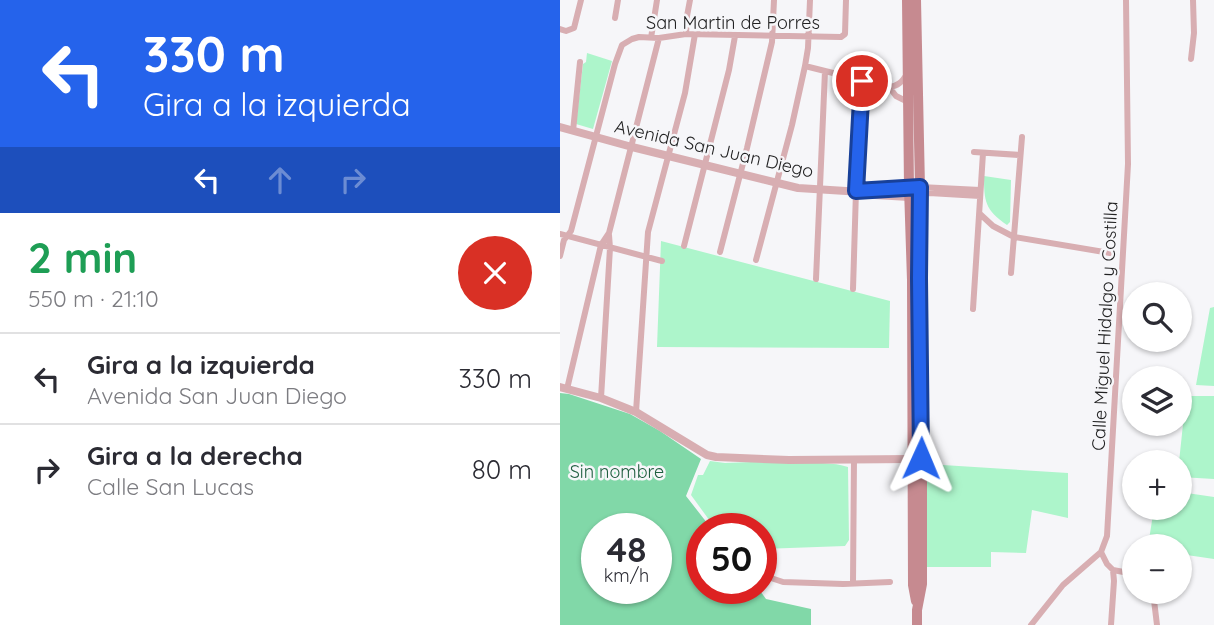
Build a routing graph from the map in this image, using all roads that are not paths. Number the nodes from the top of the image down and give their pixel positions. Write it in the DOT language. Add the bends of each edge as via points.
graph roads {
  1 [pos="581,0"];
  2 [pos="618,0"];
  3 [pos="657,0"];
  4 [pos="690,0"];
  5 [pos="774,0"];
  6 [pos="810,0"];
  7 [pos="846,0"];
  8 [pos="907,0"];
  9 [pos="916,0"];
  10 [pos="1125,0"];
  11 [pos="1194,0"];
  12 [pos="614,18"];
  13 [pos="560,29"];
  14 [pos="686,34"];
  15 [pos="695,34"];
  16 [pos="735,36"];
  17 [pos="773,36"];
  18 [pos="809,37"];
  19 [pos="651,38"];
  20 [pos="659,38"];
  21 [pos="1191,59"];
  22 [pos="580,62"];
  23 [pos="806,65"];
  24 [pos="825,71"];
  25 [pos="907,74"];
  26 [pos="862,81"];
  27 [pos="889,88"];
  28 [pos="908,103"];
  29 [pos="560,128"];
  30 [pos="573,131"];
  31 [pos="596,137"];
  32 [pos="1022,137"];
  33 [pos="632,148"];
  34 [pos="974,152"];
  35 [pos="983,153"];
  36 [pos="1020,155"];
  37 [pos="668,157"];
  38 [pos="704,165"];
  39 [pos="741,174"];
  40 [pos="776,183"];
  41 [pos="819,190"];
  42 [pos="859,192"];
  43 [pos="914,192"];
  44 [pos="980,193"];
  45 [pos="980,214"];
  46 [pos="609,233"];
  47 [pos="564,235"];
  48 [pos="1014,236"];
  49 [pos="601,245"];
  50 [pos="684,246"];
  51 [pos="610,248"];
  52 [pos="720,252"];
  53 [pos="1110,253"];
  54 [pos="560,256"];
  55 [pos="646,258"];
  56 [pos="756,260"];
  57 [pos="662,261"];
  58 [pos="1010,273"];
  59 [pos="816,279"];
  60 [pos="853,289"];
  61 [pos="973,309"];
  62 [pos="563,388"];
  63 [pos="601,398"];
  64 [pos="636,412"];
  65 [pos="912,458"];
  66 [pos="854,459"];
  67 [pos="917,531"];
  68 [pos="1101,552"];
  69 [pos="1092,561"];
  70 [pos="1107,564"];
  71 [pos="1113,570"];
  72 [pos="1122,572"];
  73 [pos="777,580"];
  74 [pos="890,582"];
  75 [pos="853,583"];
  76 [pos="1154,604"];
  77 [pos="917,625"];
  78 [pos="1031,625"];
  79 [pos="1111,625"];
  80 [pos="1157,625"];
  1 -- 13 [label="street" via="574,28"];
  2 -- 12 [label="street"];
  3 -- 19 [label="street"];
  4 -- 14 [label="street"];
  5 -- 17 [label="street"];
  6 -- 18 [label="street"];
  7 -- 18 [label="street, San Martin de Porres" via="844,36"];
  8 -- 25 [label="main road"];
  9 -- 43 [label="main road"];
  10 -- 68 [label="street, Calle Miguel Hidalgo y Costilla" via="1128,164 1107,536"];
  11 -- 21 [label="street"];
  14 -- 15 [label="street, San Martin de Porres"];
  14 -- 20 [label="street, San Martin de Porres"];
  15 -- 16 [label="street, San Martin de Porres"];
  15 -- 37 [label="street"];
  16 -- 17 [label="street, San Martin de Porres"];
  16 -- 38 [label="street"];
  17 -- 18 [label="street, San Martin de Porres"];
  17 -- 39 [label="street"];
  18 -- 23 [label="street"];
  19 -- 20 [label="street, San Martin de Porres"];
  19 -- 31 [label="street, San Martin de Porres" via="639,37 622,45"];
  20 -- 33 [label="street"];
  22 -- 30 [label="street"];
  23 -- 24 [label="street"];
  23 -- 40 [label="street"];
  24 -- 26 [label="street"];
  24 -- 41 [label="street"];
  25 -- 27 [label="street"];
  25 -- 28 [label="main road"];
  26 -- 27 [label="street"];
  26 -- 42 [label="street"];
  27 -- 28 [label="street"];
  28 -- 43 [label="main road"];
  29 -- 30 [label="street, Avenida San Juan Diego"];
  30 -- 31 [label="street, Avenida San Juan Diego"];
  31 -- 33 [label="street, Avenida San Juan Diego"];
  31 -- 47 [label="street" via="571,231"];
  32 -- 36 [label="street"];
  33 -- 37 [label="street, Avenida San Juan Diego"];
  33 -- 46 [label="street"];
  34 -- 35 [label="street"];
  35 -- 36 [label="street"];
  35 -- 44 [label="street"];
  36 -- 48 [label="street"];
  37 -- 38 [label="street, Avenida San Juan Diego"];
  37 -- 55 [label="street" via="648,232"];
  38 -- 39 [label="street, Avenida San Juan Diego"];
  38 -- 50 [label="street"];
  39 -- 40 [label="street, Avenida San Juan Diego"];
  39 -- 52 [label="street"];
  40 -- 41 [label="street, Avenida San Juan Diego"];
  40 -- 56 [label="street"];
  41 -- 42 [label="street, Avenida San Juan Diego"];
  41 -- 59 [label="street"];
  42 -- 43 [label="street, Avenida San Juan Diego"];
  42 -- 60 [label="street"];
  43 -- 44 [label="street"];
  43 -- 65 [label="main road"];
  43 -- 67 [label="main road"];
  44 -- 45 [label="street"];
  45 -- 48 [label="street"];
  45 -- 61 [label="street"];
  46 -- 49 [label="street"];
  46 -- 51 [label="street"];
  47 -- 49 [label="street"];
  47 -- 54 [label="street"];
  48 -- 53 [label="street"];
  48 -- 58 [label="street"];
  49 -- 51 [label="street"];
  49 -- 62 [label="street"];
  51 -- 55 [label="street"];
  51 -- 63 [label="street"];
  55 -- 57 [label="street"];
  55 -- 64 [label="street"];
  62 -- 63 [label="street"];
  63 -- 64 [label="street"];
  64 -- 66 [label="street" via="716,457"];
  65 -- 66 [label="street"];
  65 -- 67 [label="main road"];
  66 -- 75 [label="street"];
  67 -- 77 [label="main road" via="922,584"];
  68 -- 69 [label="street"];
  68 -- 70 [label="street"];
  69 -- 70 [label="street"];
  69 -- 78 [label="street" via="1063,585"];
  70 -- 71 [label="street"];
  71 -- 72 [label="street"];
  71 -- 79 [label="street"];
  73 -- 75 [label="street"];
  74 -- 75 [label="street"];
  76 -- 80 [label="street"];
}
